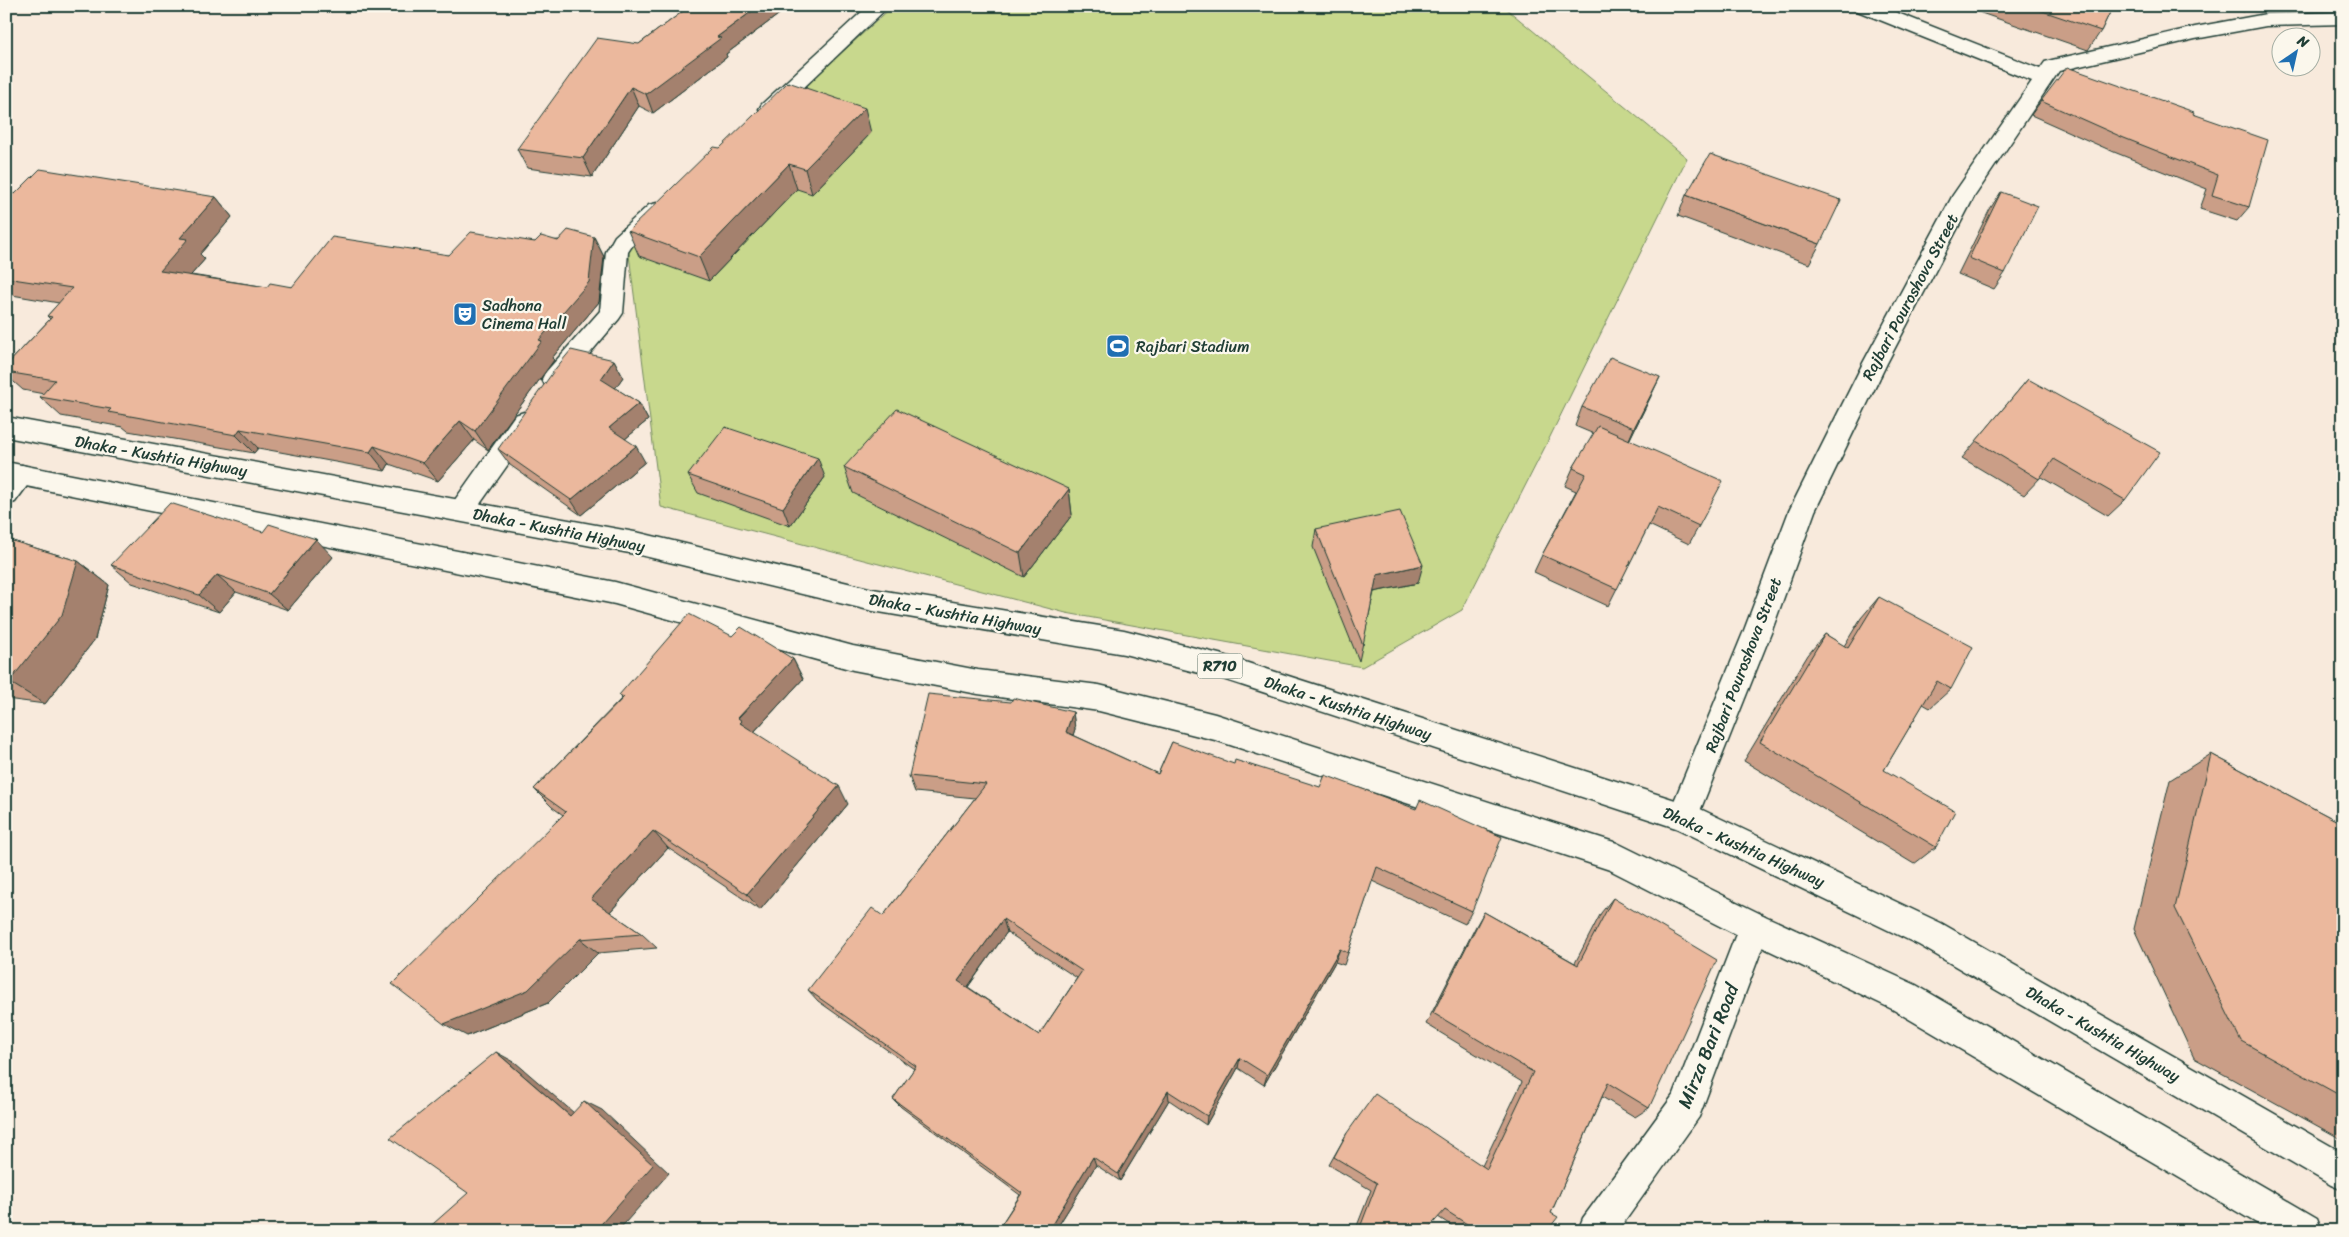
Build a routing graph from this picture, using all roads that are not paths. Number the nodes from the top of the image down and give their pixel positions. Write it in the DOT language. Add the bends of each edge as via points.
graph roads {
  1 [pos="880,6"];
  2 [pos="1862,6"];
  3 [pos="2343,18"];
  4 [pos="2043,78"];
  5 [pos="754,122"];
  6 [pos="674,195"];
  7 [pos="6,427"];
  8 [pos="12,481"];
  9 [pos="462,511"];
  10 [pos="1683,816"];
  11 [pos="1754,927"];
  12 [pos="2343,1173"];
  13 [pos="1596,1231"];
  14 [pos="2304,1231"];
  1 -- 5 [label="main road"];
  2 -- 4 [label="main road"];
  3 -- 4 [label="main road, Rajbari Pouroshova Street" via="2266,20 2194,33 2052,66"];
  4 -- 10 [label="main road, Rajbari Pouroshova Street" via="1964,195 1806,502 1758,633"];
  6 -- 9 [label="main road" via="623,241 617,252 611,313 541,398"];
  7 -- 9 [label="main road, Dhaka - Kushtia Highway / R710"];
  8 -- 11 [label="main road" via="615,593 854,658 978,682 1098,698 1215,727 1617,858"];
  9 -- 10 [label="main road, Dhaka - Kushtia Highway / R710" via="640,544 873,600 1124,642 1223,667"];
  10 -- 12 [label="main road, Dhaka - Kushtia Highway / R710" via="1930,934"];
  11 -- 13 [label="main road, Mirza Bari Road" via="1687,1105"];
  11 -- 14 [label="main road" via="1904,996"];
}
